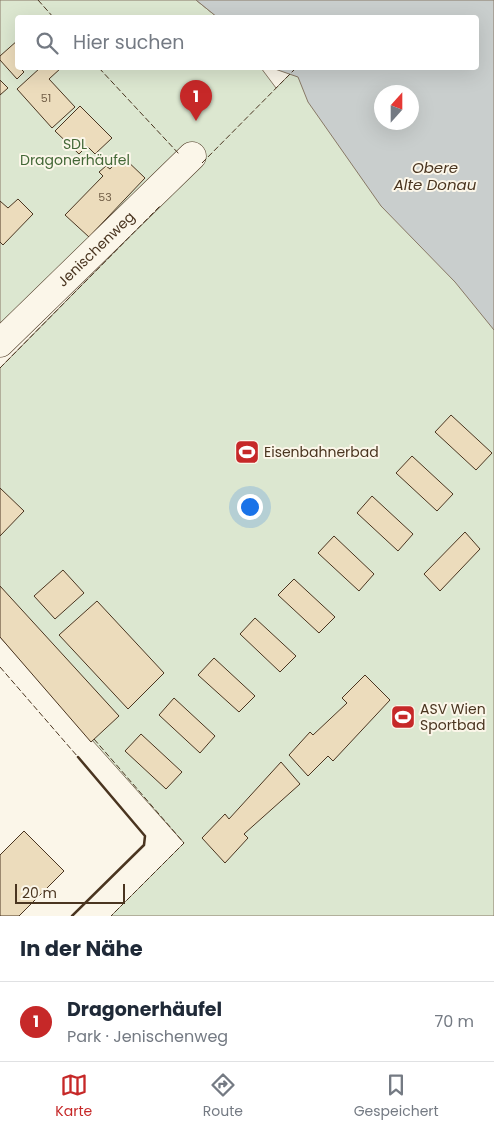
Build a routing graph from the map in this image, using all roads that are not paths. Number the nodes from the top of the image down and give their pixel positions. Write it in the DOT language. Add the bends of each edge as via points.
graph roads {
  1 [pos="192,156"];
  2 [pos="0,342"];
  1 -- 2 [label="street, Jenischenweg"];
}
